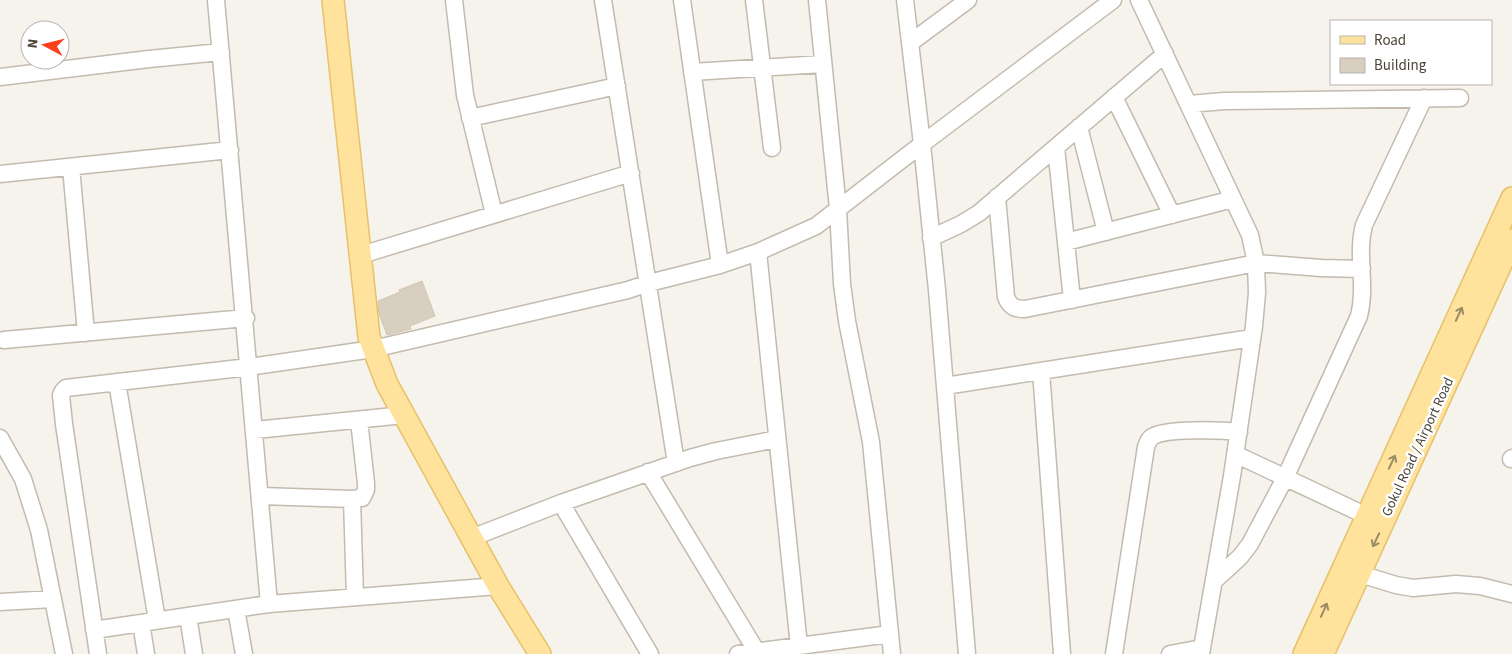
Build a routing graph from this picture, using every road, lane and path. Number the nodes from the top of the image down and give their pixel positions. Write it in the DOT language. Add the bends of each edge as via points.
graph roads {
  1 [pos="216,0"];
  2 [pos="332,0"];
  3 [pos="454,0"];
  4 [pos="603,0"];
  5 [pos="682,0"];
  6 [pos="754,0"];
  7 [pos="817,0"];
  8 [pos="904,0"];
  9 [pos="968,0"];
  10 [pos="1113,0"];
  11 [pos="1139,0"];
  12 [pos="910,43"];
  13 [pos="221,52"];
  14 [pos="1165,54"];
  15 [pos="823,64"];
  16 [pos="762,68"];
  17 [pos="692,72"];
  18 [pos="0,76"];
  19 [pos="617,86"];
  20 [pos="1114,97"];
  21 [pos="1424,98"];
  22 [pos="1460,98"];
  23 [pos="1188,104"];
  24 [pos="470,118"];
  25 [pos="1079,127"];
  26 [pos="922,144"];
  27 [pos="1056,147"];
  28 [pos="772,148"];
  29 [pos="230,150"];
  30 [pos="71,166"];
  31 [pos="631,173"];
  32 [pos="0,174"];
  33 [pos="997,197"];
  34 [pos="1512,198"];
  35 [pos="1233,199"];
  36 [pos="838,209"];
  37 [pos="494,214"];
  38 [pos="1172,215"];
  39 [pos="1106,232"];
  40 [pos="932,238"];
  41 [pos="1512,240"];
  42 [pos="1066,242"];
  43 [pos="758,252"];
  44 [pos="360,255"];
  45 [pos="1256,263"];
  46 [pos="720,265"];
  47 [pos="1362,269"];
  48 [pos="649,283"];
  49 [pos="1072,300"];
  50 [pos="246,318"];
  51 [pos="86,333"];
  52 [pos="1252,338"];
  53 [pos="4,340"];
  54 [pos="373,349"];
  55 [pos="249,367"];
  56 [pos="1040,371"];
  57 [pos="117,382"];
  58 [pos="945,386"];
  59 [pos="404,415"];
  60 [pos="359,420"];
  61 [pos="255,430"];
  62 [pos="1239,432"];
  63 [pos="0,438"];
  64 [pos="777,439"];
  65 [pos="1235,454"];
  66 [pos="676,463"];
  67 [pos="648,472"];
  68 [pos="1285,478"];
  69 [pos="260,496"];
  70 [pos="352,499"];
  71 [pos="562,503"];
  72 [pos="1367,516"];
  73 [pos="471,538"];
  74 [pos="1360,574"];
  75 [pos="1214,581"];
  76 [pos="498,586"];
  77 [pos="1512,594"];
  78 [pos="355,597"];
  79 [pos="53,599"];
  80 [pos="0,602"];
  81 [pos="270,604"];
  82 [pos="236,609"];
  83 [pos="188,616"];
  84 [pos="157,620"];
  85 [pos="141,623"];
  86 [pos="94,630"];
  87 [pos="890,634"];
  88 [pos="799,646"];
  89 [pos="1202,651"];
  90 [pos="757,652"];
  91 [pos="64,654"];
  92 [pos="98,654"];
  93 [pos="146,654"];
  94 [pos="194,654"];
  95 [pos="244,654"];
  96 [pos="540,654"];
  97 [pos="650,654"];
  98 [pos="738,654"];
  99 [pos="892,654"];
  100 [pos="967,654"];
  101 [pos="1062,654"];
  102 [pos="1114,654"];
  103 [pos="1170,654"];
  104 [pos="1304,654"];
  105 [pos="1323,654"];
  1 -- 13 [label="street"];
  2 -- 44 [label="main road"];
  3 -- 24 [label="street"];
  4 -- 19 [label="street"];
  5 -- 17 [label="street"];
  6 -- 16 [label="street"];
  7 -- 15 [label="street"];
  8 -- 12 [label="street"];
  9 -- 12 [label="street"];
  10 -- 26 [label="street"];
  11 -- 14 [label="street"];
  12 -- 26 [label="street"];
  13 -- 18 [label="street"];
  13 -- 29 [label="street"];
  14 -- 20 [label="street"];
  14 -- 23 [label="street"];
  15 -- 16 [label="street"];
  15 -- 36 [label="street"];
  16 -- 17 [label="street"];
  16 -- 28 [label="street"];
  17 -- 46 [label="street"];
  19 -- 24 [label="street"];
  19 -- 31 [label="street"];
  20 -- 25 [label="street"];
  20 -- 38 [label="street"];
  21 -- 22 [label="street"];
  21 -- 23 [label="street"];
  21 -- 47 [label="street" via="1364,224"];
  23 -- 35 [label="street"];
  24 -- 37 [label="street"];
  25 -- 27 [label="street"];
  25 -- 39 [label="street"];
  26 -- 36 [label="street"];
  26 -- 40 [label="street"];
  27 -- 33 [label="street"];
  27 -- 42 [label="street"];
  29 -- 30 [label="street"];
  29 -- 50 [label="street"];
  30 -- 32 [label="street"];
  30 -- 51 [label="street"];
  31 -- 37 [label="street"];
  31 -- 48 [label="street"];
  33 -- 40 [label="street" via="979,213"];
  33 -- 49 [label="street" via="1006,297 1010,305 1025,309"];
  72 -- 34 [label="main road, one-way"];
  35 -- 38 [label="street"];
  35 -- 45 [label="street" via="1250,235"];
  36 -- 43 [label="street" via="816,226"];
  36 -- 87 [label="street" via="842,284 871,442"];
  37 -- 44 [label="street"];
  38 -- 39 [label="street"];
  39 -- 42 [label="street"];
  40 -- 58 [label="street"];
  41 -- 74 [label="main road, Gokul Road / Airport Road, one-way"];
  42 -- 49 [label="street"];
  43 -- 46 [label="street"];
  43 -- 64 [label="street"];
  44 -- 54 [label="main road"];
  45 -- 47 [label="street"];
  45 -- 49 [label="street"];
  45 -- 52 [label="street" via="1257,293"];
  46 -- 48 [label="street"];
  47 -- 68 [label="street" via="1358,316"];
  48 -- 54 [label="street"];
  48 -- 66 [label="street"];
  50 -- 51 [label="street"];
  50 -- 55 [label="street"];
  51 -- 53 [label="street"];
  52 -- 56 [label="street"];
  52 -- 62 [label="street"];
  54 -- 55 [label="street"];
  54 -- 59 [label="main road"];
  55 -- 57 [label="street"];
  55 -- 61 [label="street"];
  56 -- 58 [label="street"];
  56 -- 101 [label="street"];
  57 -- 84 [label="street"];
  57 -- 86 [label="street" via="66,388 61,395"];
  58 -- 100 [label="street"];
  59 -- 60 [label="street"];
  59 -- 73 [label="main road"];
  60 -- 61 [label="street"];
  60 -- 70 [label="street" via="366,490 362,498"];
  61 -- 69 [label="street"];
  62 -- 65 [label="street"];
  62 -- 102 [label="street" via="1201,430 1158,434 1148,441"];
  63 -- 79 [label="street" via="23,479 39,530"];
  64 -- 66 [label="street"];
  64 -- 88 [label="street"];
  65 -- 68 [label="street"];
  65 -- 75 [label="street"];
  66 -- 67 [label="street"];
  67 -- 71 [label="street"];
  67 -- 90 [label="street"];
  68 -- 72 [label="street"];
  68 -- 75 [label="street" via="1250,544"];
  69 -- 70 [label="street"];
  69 -- 81 [label="street"];
  70 -- 78 [label="street"];
  71 -- 73 [label="street"];
  71 -- 97 [label="street"];
  104 -- 72 [label="main road, one-way"];
  73 -- 76 [label="main road"];
  74 -- 77 [label="street" via="1413,588 1456,584"];
  74 -- 105 [label="main road, Gokul Road / Airport Road"];
  75 -- 89 [label="street"];
  76 -- 78 [label="street"];
  76 -- 96 [label="main road"];
  78 -- 81 [label="street"];
  79 -- 80 [label="street"];
  79 -- 91 [label="street"];
  81 -- 82 [label="street"];
  82 -- 83 [label="street"];
  82 -- 95 [label="street"];
  83 -- 84 [label="street"];
  83 -- 94 [label="street"];
  84 -- 85 [label="street"];
  85 -- 86 [label="street"];
  85 -- 93 [label="street"];
  86 -- 92 [label="street"];
  87 -- 88 [label="street"];
  87 -- 99 [label="street"];
  88 -- 90 [label="street"];
  89 -- 103 [label="street"];
  90 -- 98 [label="street"];
}
